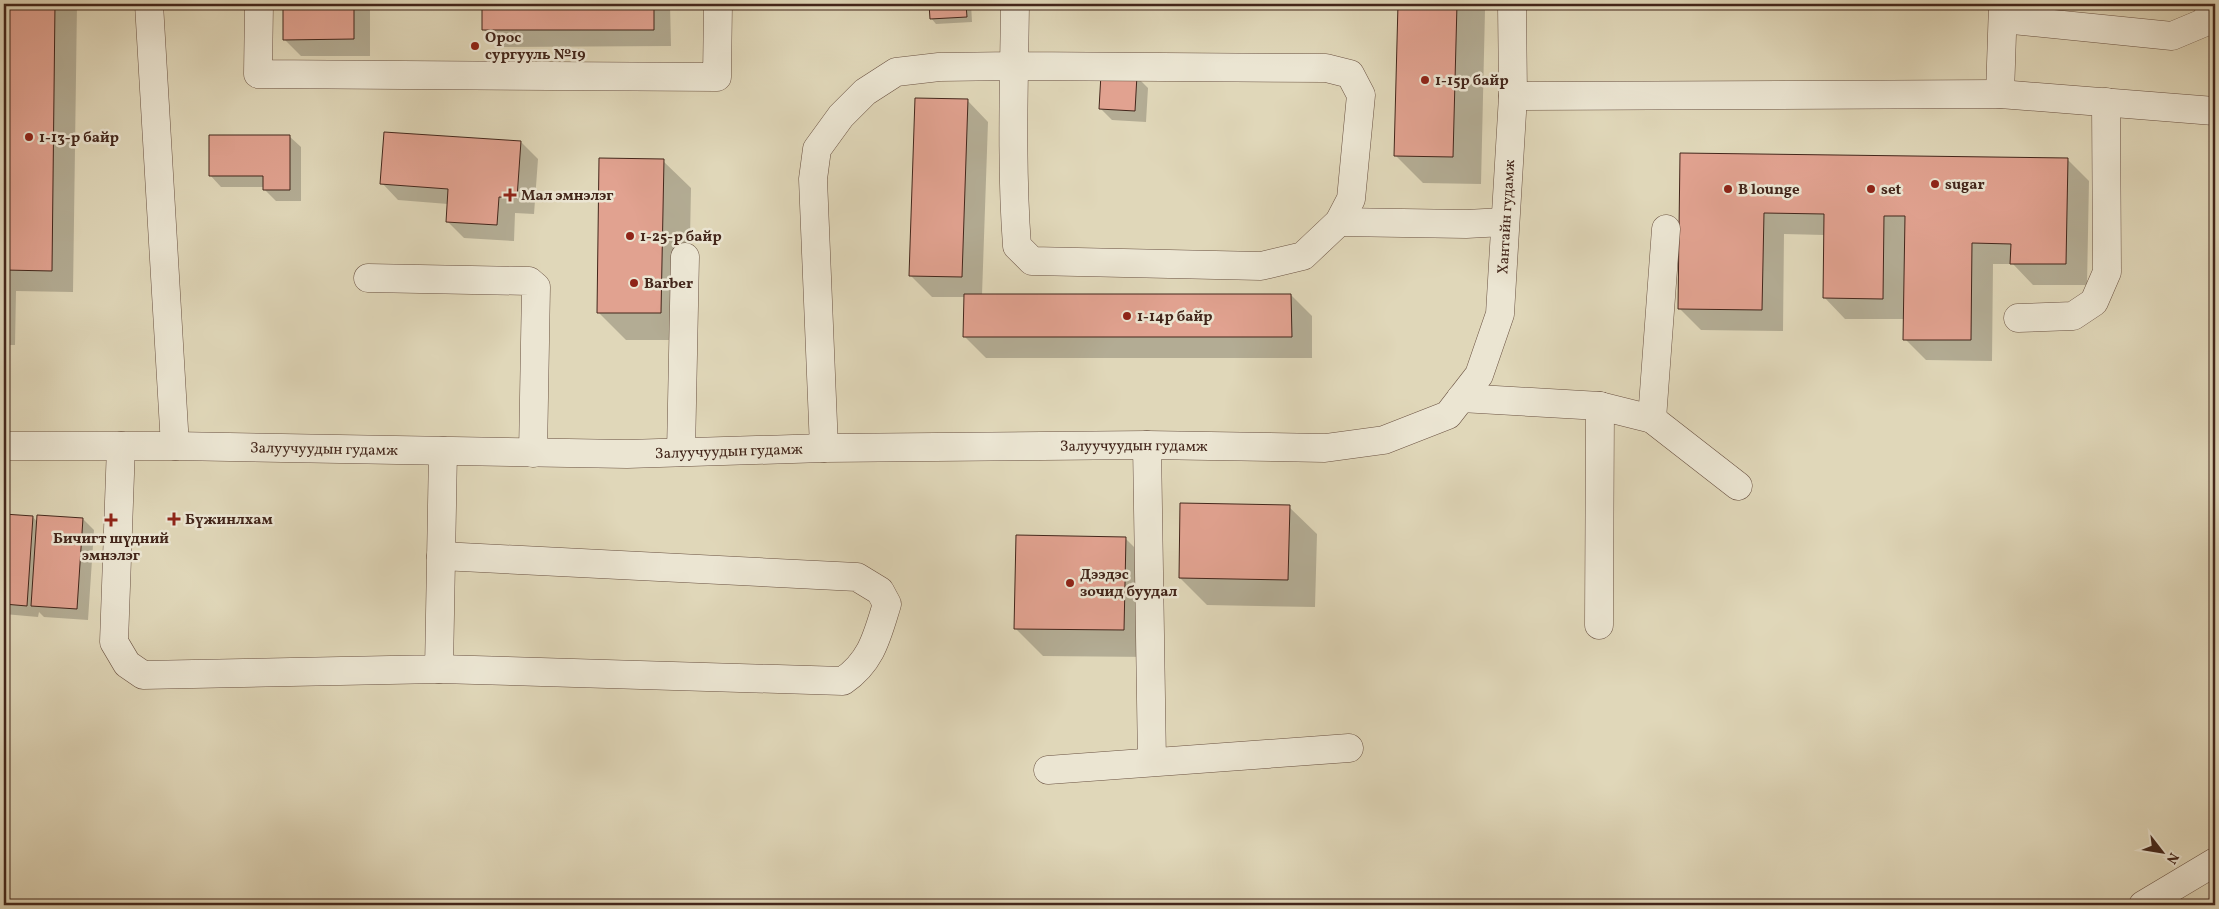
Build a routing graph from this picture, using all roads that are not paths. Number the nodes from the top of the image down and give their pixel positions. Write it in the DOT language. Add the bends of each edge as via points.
graph roads {
  1 [pos="149,4"];
  2 [pos="259,4"];
  3 [pos="718,4"];
  4 [pos="1015,4"];
  5 [pos="1512,4"];
  6 [pos="2003,11"];
  7 [pos="2211,19"];
  8 [pos="1014,66"];
  9 [pos="2000,94"];
  10 [pos="1513,96"];
  11 [pos="2106,102"];
  12 [pos="2214,111"];
  13 [pos="1339,222"];
  14 [pos="1504,222"];
  15 [pos="1666,229"];
  16 [pos="685,257"];
  17 [pos="368,278"];
  18 [pos="2018,318"];
  19 [pos="1600,406"];
  20 [pos="1455,407"];
  21 [pos="1652,419"];
  22 [pos="1147,445"];
  23 [pos="4,446"];
  24 [pos="121,446"];
  25 [pos="175,446"];
  26 [pos="824,448"];
  27 [pos="443,451"];
  28 [pos="680,452"];
  29 [pos="534,453"];
  30 [pos="1738,486"];
  31 [pos="441,556"];
  32 [pos="1598,625"];
  33 [pos="439,669"];
  34 [pos="1349,748"];
  35 [pos="1152,762"];
  36 [pos="1048,770"];
  37 [pos="2215,862"];
  38 [pos="2142,905"];
  1 -- 25 [label="street"];
  2 -- 3 [label="street" via="258,74 717,77"];
  4 -- 8 [label="street"];
  5 -- 10 [label="street, Хантайн гудамж"];
  6 -- 7 [label="street" via="2172,36"];
  6 -- 9 [label="street"];
  8 -- 13 [label="street" via="1326,68 1350,74 1361,95 1350,199"];
  8 -- 13 [label="street" via="1017,246 1032,261 1261,266 1303,256"];
  8 -- 26 [label="street" via="939,67 896,72 865,92 841,116 817,149 813,179"];
  9 -- 10 [label="street"];
  9 -- 11 [label="street"];
  10 -- 14 [label="street, Хантайн гудамж"];
  11 -- 12 [label="street"];
  11 -- 18 [label="street" via="2107,272 2094,302 2073,316"];
  13 -- 14 [label="street"];
  14 -- 20 [label="street, Хантайн гудамж" via="1500,314 1479,375"];
  15 -- 21 [label="street"];
  16 -- 28 [label="street"];
  17 -- 29 [label="street" via="529,281 536,287"];
  19 -- 20 [label="street"];
  19 -- 21 [label="street"];
  19 -- 32 [label="street"];
  20 -- 22 [label="street, Залуучуудын гудамж" via="1384,440 1325,448"];
  21 -- 30 [label="street"];
  22 -- 26 [label="street, Залуучуудын гудамж"];
  22 -- 35 [label="street"];
  23 -- 24 [label="street, Залуучуудын гудамж"];
  24 -- 25 [label="street, Залуучуудын гудамж"];
  24 -- 33 [label="street" via="114,642 127,664 143,675"];
  25 -- 27 [label="street, Залуучуудын гудамж"];
  26 -- 28 [label="street, Залуучуудын гудамж"];
  27 -- 29 [label="street, Залуучуудын гудамж"];
  27 -- 31 [label="street"];
  28 -- 29 [label="street, Залуучуудын гудамж"];
  31 -- 33 [label="street"];
  31 -- 33 [label="street" via="857,577 880,590 887,604 874,645 858,671 842,681"];
  34 -- 35 [label="street"];
  35 -- 36 [label="street"];
  37 -- 38 [label="street"];
}
